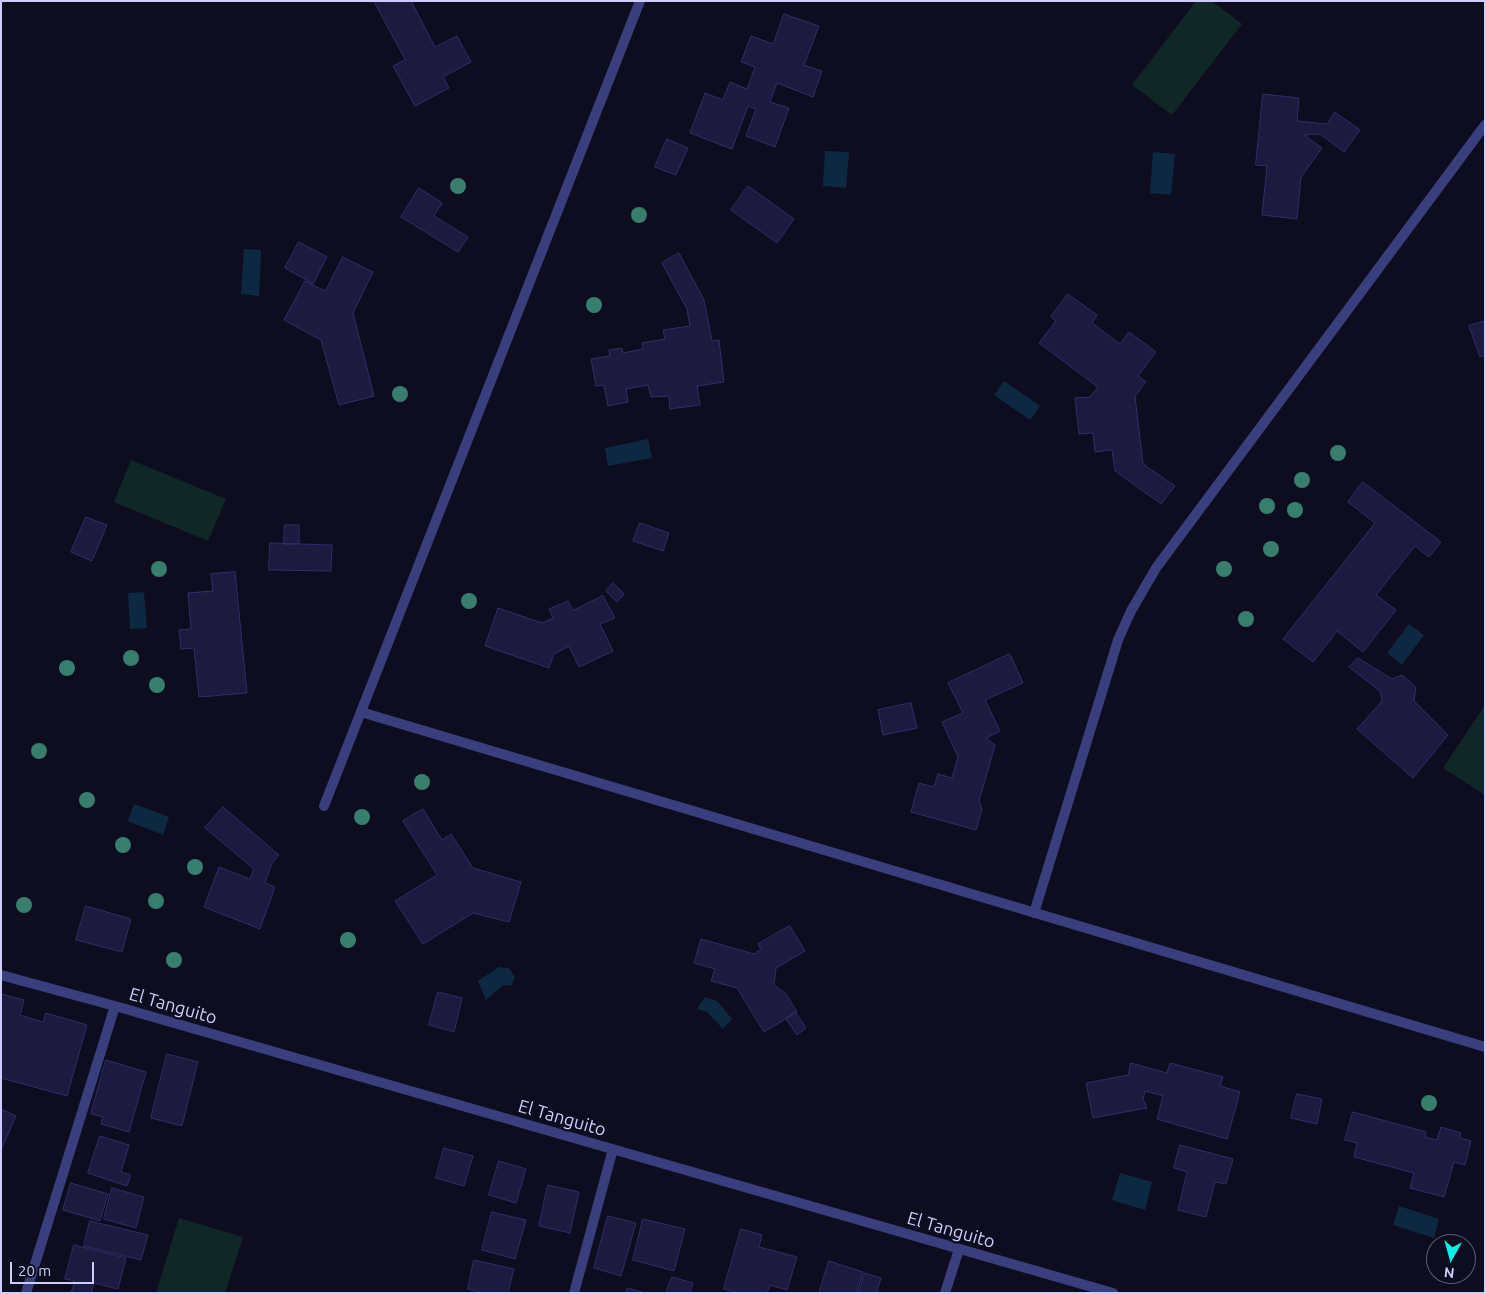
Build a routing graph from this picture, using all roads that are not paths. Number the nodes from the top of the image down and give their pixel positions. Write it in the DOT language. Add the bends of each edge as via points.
graph roads {
  1 [pos="640,1"];
  2 [pos="1485,126"];
  3 [pos="361,712"];
  4 [pos="324,806"];
  5 [pos="1034,913"];
  6 [pos="1,975"];
  7 [pos="115,1006"];
  8 [pos="1485,1048"];
  9 [pos="613,1149"];
  10 [pos="959,1249"];
  11 [pos="26,1293"];
  12 [pos="574,1293"];
  13 [pos="945,1293"];
  14 [pos="1113,1293"];
  1 -- 3 [label="street"];
  2 -- 5 [label="street" via="1156,568 1131,611 1118,640"];
  3 -- 4 [label="street"];
  3 -- 5 [label="street"];
  5 -- 8 [label="street"];
  6 -- 7 [label="street, El Tanguito"];
  7 -- 9 [label="street, El Tanguito"];
  7 -- 11 [label="street"];
  9 -- 10 [label="street, El Tanguito"];
  9 -- 12 [label="street"];
  10 -- 13 [label="street"];
  10 -- 14 [label="street, El Tanguito"];
}
